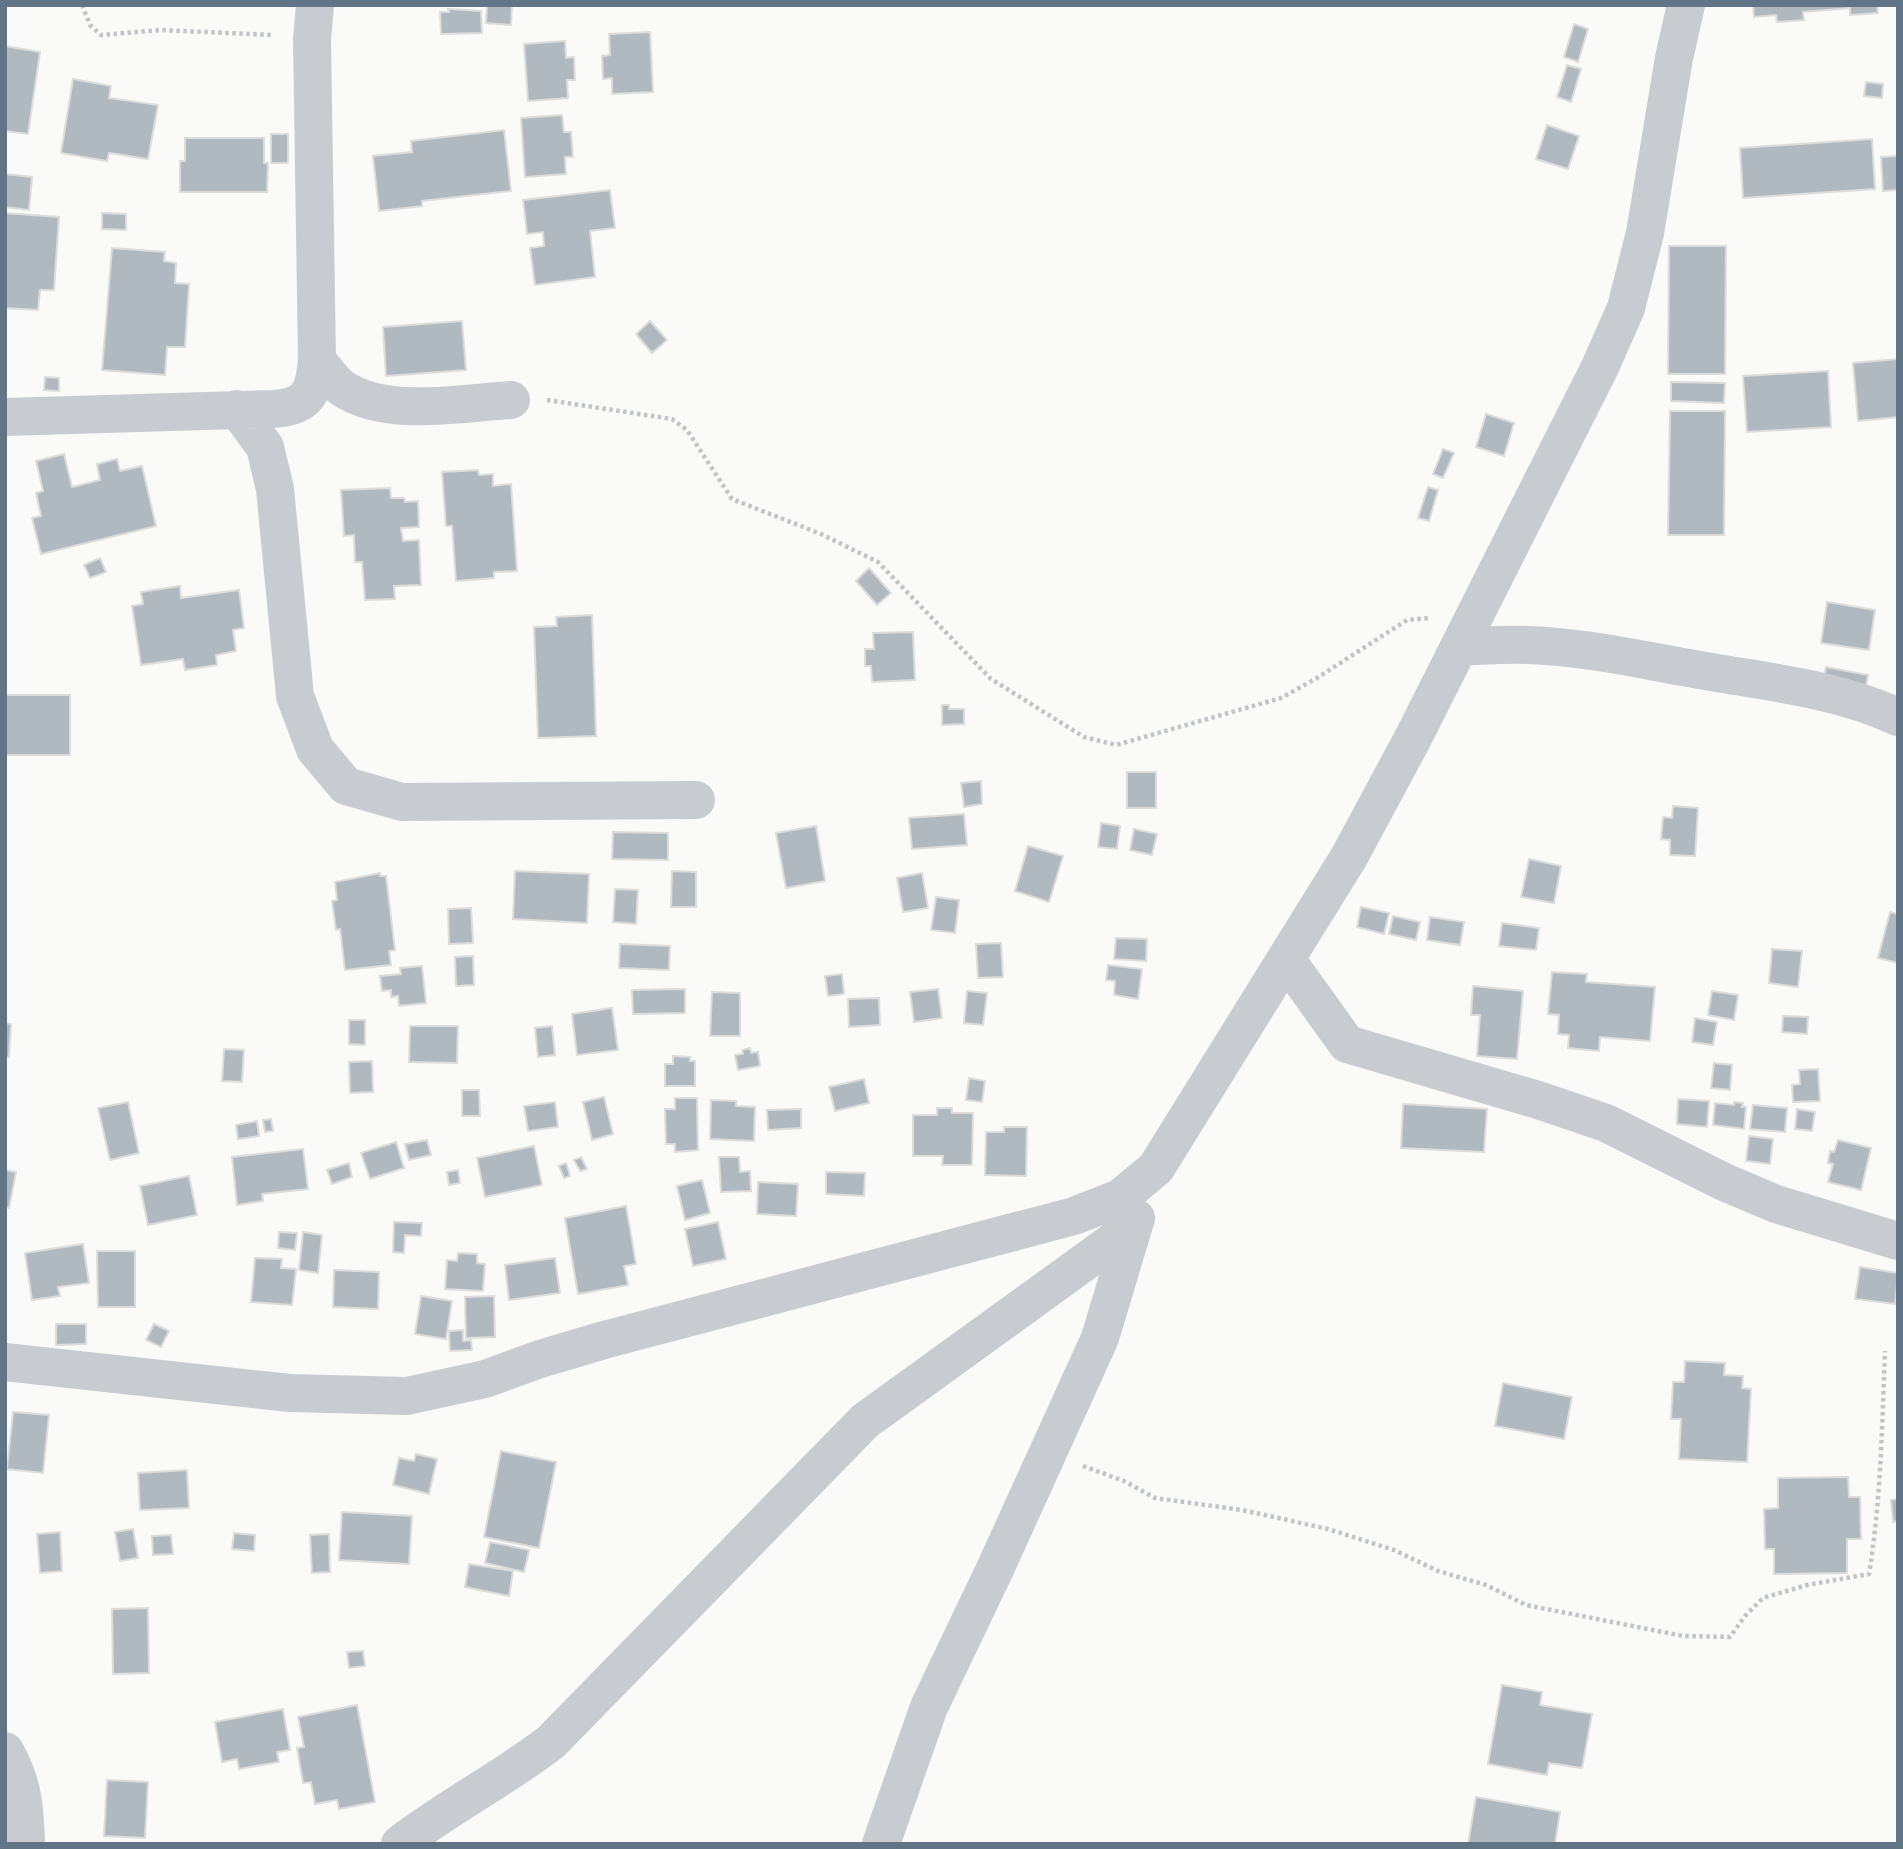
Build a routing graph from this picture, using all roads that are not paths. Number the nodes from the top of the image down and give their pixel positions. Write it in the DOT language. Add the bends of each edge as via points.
graph roads {
  1 [pos="1686,5"];
  2 [pos="313,22"];
  3 [pos="317,360"];
  4 [pos="511,400"];
  5 [pos="237,409"];
  6 [pos="5,417"];
  7 [pos="1459,647"];
  8 [pos="1898,717"];
  9 [pos="696,800"];
  10 [pos="1286,959"];
  11 [pos="1156,1168"];
  12 [pos="1133,1227"];
  13 [pos="1898,1241"];
  14 [pos="5,1362"];
  15 [pos="5,1751"];
  16 [pos="26,1844"];
  17 [pos="400,1844"];
  18 [pos="881,1844"];
  1 -- 7 [label="street" via="1645,233 1626,308"];
  2 -- 3 [label="street"];
  3 -- 4 [label="street" via="341,387 367,401 398,407"];
  3 -- 5 [label="street" via="308,396 292,408"];
  5 -- 6 [label="street"];
  5 -- 9 [label="street" via="265,447 275,489 295,696 315,749 346,786 402,802"];
  7 -- 8 [label="street" via="1528,645 1586,652 1846,698"];
  7 -- 10 [label="street" via="1349,857"];
  10 -- 11 [label="street"];
  10 -- 13 [label="street" via="1347,1044 1606,1123 1776,1204"];
  11 -- 12 [label="street"];
  11 -- 14 [label="street" via="1120,1198 1073,1216 604,1340 485,1380 407,1396 289,1393"];
  12 -- 17 [label="street" via="865,1421 551,1742"];
  12 -- 18 [label="street" via="1100,1338 929,1707"];
  15 -- 16 [label="street" via="18,1773"];
}
